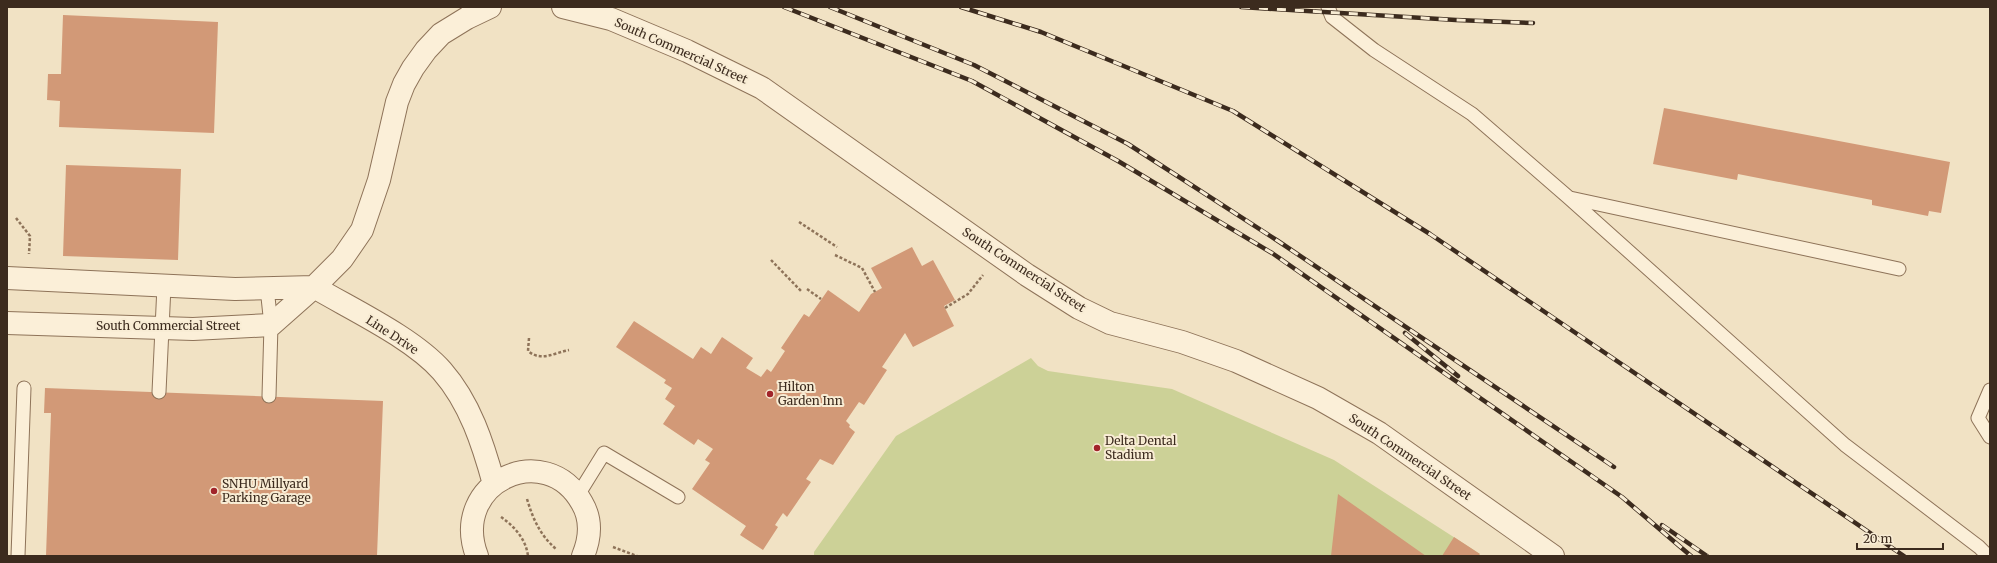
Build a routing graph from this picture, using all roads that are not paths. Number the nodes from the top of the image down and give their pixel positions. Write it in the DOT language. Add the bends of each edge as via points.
graph roads {
  1 [pos="490,7"];
  2 [pos="564,7"];
  3 [pos="1328,7"];
  4 [pos="1568,198"];
  5 [pos="1899,269"];
  6 [pos="7,278"];
  7 [pos="164,286"];
  8 [pos="314,287"];
  9 [pos="267,288"];
  10 [pos="7,323"];
  11 [pos="271,325"];
  12 [pos="162,328"];
  13 [pos="24,388"];
  14 [pos="1990,390"];
  15 [pos="159,392"];
  16 [pos="269,396"];
  17 [pos="1990,437"];
  18 [pos="494,484"];
  19 [pos="578,495"];
  20 [pos="678,497"];
  21 [pos="18,556"];
  22 [pos="477,556"];
  23 [pos="583,556"];
  24 [pos="1553,556"];
  25 [pos="1988,556"];
  1 -- 8 [label="street" via="441,34 413,68 397,102 379,180 362,230 342,259"];
  2 -- 24 [label="street, South Commercial Street" via="611,19 688,51 762,88 1027,275 1079,308 1110,323 1182,342 1236,361 1318,398 1379,433"];
  3 -- 4 [label="lane" via="1332,17 1352,34 1472,114"];
  4 -- 5 [label="lane"];
  4 -- 25 [label="lane" via="1845,445"];
  6 -- 7 [label="street"];
  7 -- 9 [label="street"];
  7 -- 12 [label="lane"];
  8 -- 9 [label="street"];
  8 -- 11 [label="street"];
  8 -- 18 [label="street, Line Drive" via="410,343 442,371 464,402 483,443"];
  9 -- 11 [label="lane"];
  10 -- 12 [label="street, South Commercial Street"];
  11 -- 12 [label="street, South Commercial Street"];
  11 -- 16 [label="lane"];
  12 -- 15 [label="lane"];
  13 -- 21 [label="lane"];
  14 -- 17 [label="lane" via="1978,418"];
  18 -- 19 [label="street" via="510,475 529,471 547,474 564,482"];
  18 -- 22 [label="street" via="482,496 474,511 471,528"];
  19 -- 20 [label="lane" via="604,453"];
  19 -- 23 [label="street" via="586,510 590,528 588,545"];
}
